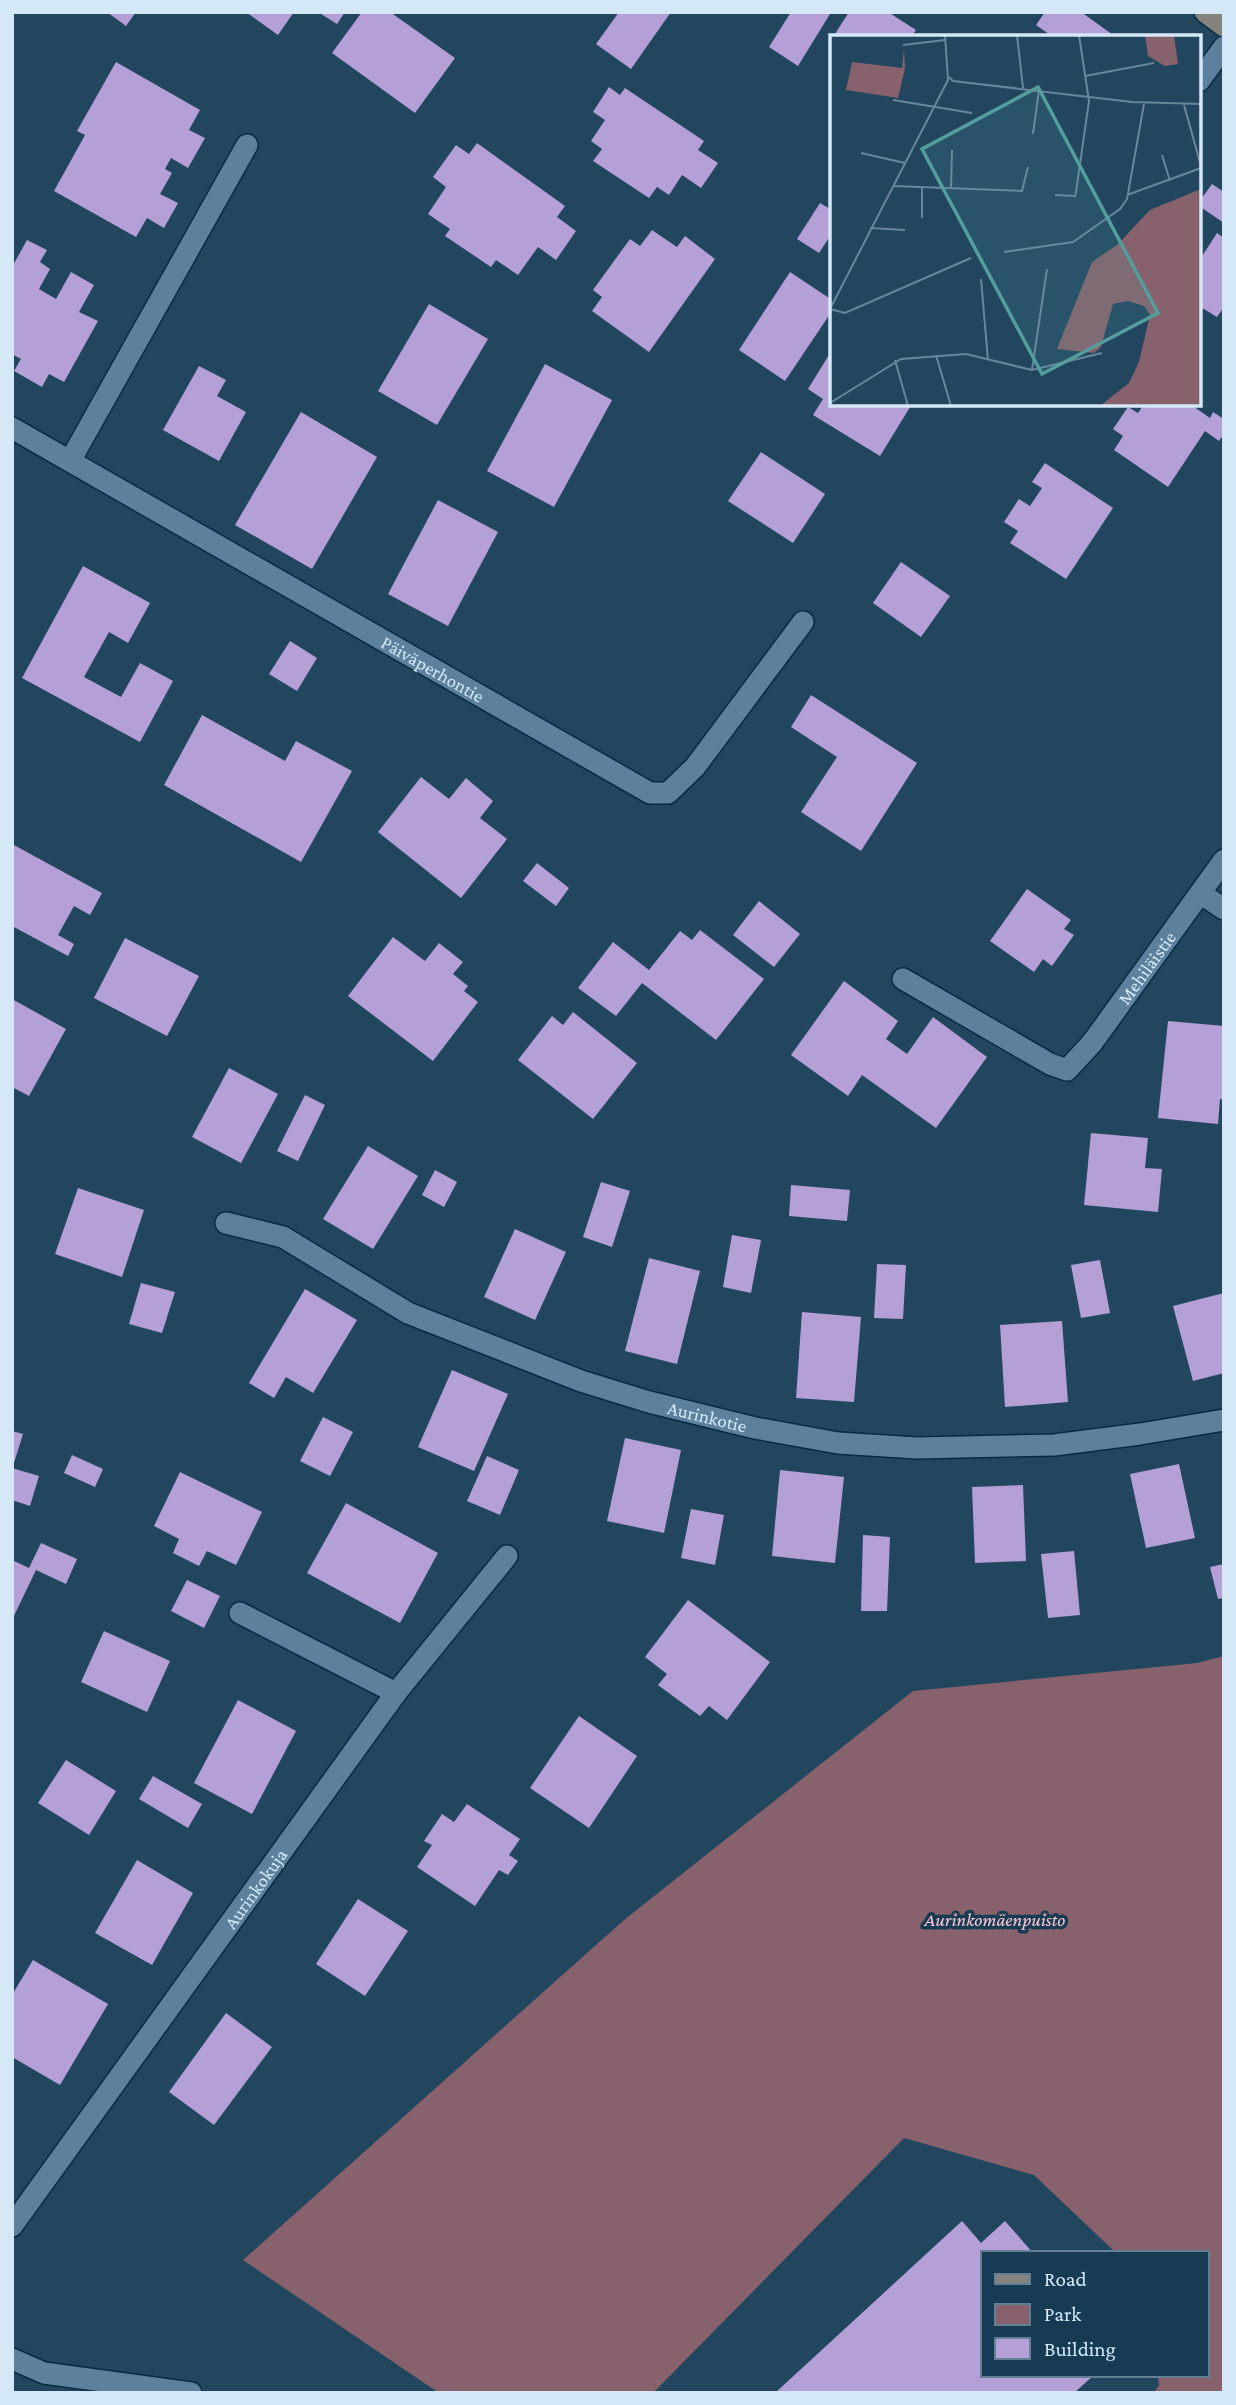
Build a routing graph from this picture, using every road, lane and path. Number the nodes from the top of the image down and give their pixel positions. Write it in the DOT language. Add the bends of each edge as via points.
graph roads {
  1 [pos="1205,12"];
  2 [pos="1224,26"];
  3 [pos="1224,47"];
  4 [pos="1201,78"];
  5 [pos="247,145"];
  6 [pos="12,428"];
  7 [pos="70,461"];
  8 [pos="803,622"];
  9 [pos="1224,860"];
  10 [pos="1200,893"];
  11 [pos="1224,909"];
  12 [pos="903,979"];
  13 [pos="226,1223"];
  14 [pos="1224,1420"];
  15 [pos="507,1556"];
  16 [pos="240,1613"];
  17 [pos="396,1693"];
  18 [pos="12,2226"];
  19 [pos="12,2360"];
  20 [pos="191,2393"];
  1 -- 2 [label="street"];
  3 -- 4 [label="street"];
  5 -- 7 [label="street"];
  6 -- 7 [label="street, Päiväperhontie"];
  7 -- 8 [label="street, Päiväperhontie" via="650,793 668,793 695,767"];
  9 -- 10 [label="street, Mehiläistie"];
  10 -- 11 [label="street"];
  10 -- 12 [label="street, Mehiläistie" via="1092,1043 1067,1070"];
  13 -- 14 [label="street, Aurinkotie" via="283,1237 408,1313 581,1381 755,1428 838,1443 1054,1445"];
  15 -- 17 [label="street, Aurinkokuja"];
  16 -- 17 [label="street"];
  17 -- 18 [label="street, Aurinkokuja"];
  19 -- 20 [label="street" via="44,2373"];
}
